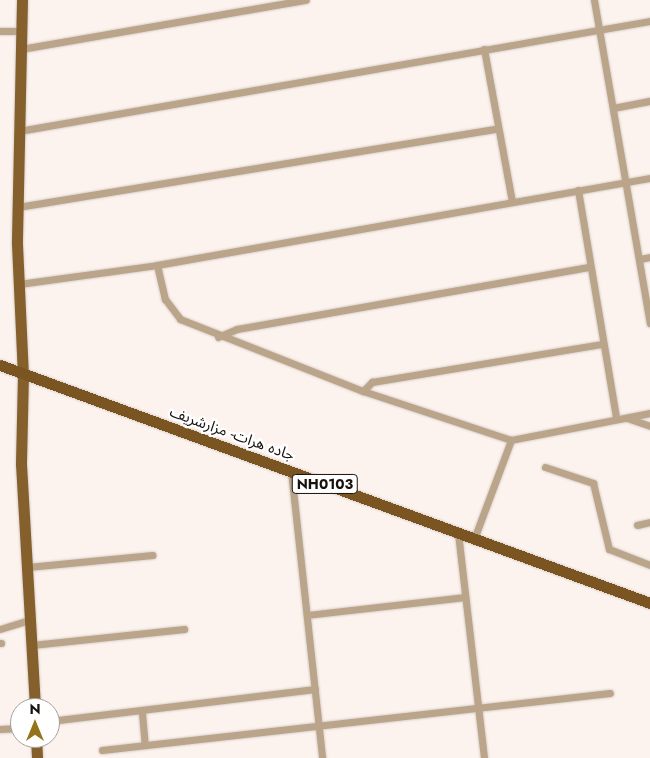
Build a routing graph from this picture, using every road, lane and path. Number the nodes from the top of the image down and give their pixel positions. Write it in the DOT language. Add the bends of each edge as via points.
graph roads {
  1 [pos="22,0"];
  2 [pos="306,0"];
  3 [pos="594,0"];
  4 [pos="650,21"];
  5 [pos="599,30"];
  6 [pos="0,31"];
  7 [pos="21,31"];
  8 [pos="484,49"];
  9 [pos="21,50"];
  10 [pos="650,102"];
  11 [pos="613,108"];
  12 [pos="498,128"];
  13 [pos="19,131"];
  14 [pos="650,178"];
  15 [pos="626,182"];
  16 [pos="578,190"];
  17 [pos="512,201"];
  18 [pos="18,208"];
  19 [pos="650,257"];
  20 [pos="639,259"];
  21 [pos="157,265"];
  22 [pos="589,267"];
  23 [pos="19,284"];
  24 [pos="650,323"];
  25 [pos="218,337"];
  26 [pos="601,344"];
  27 [pos="0,365"];
  28 [pos="24,374"];
  29 [pos="363,391"];
  30 [pos="650,413"];
  31 [pos="624,417"];
  32 [pos="616,418"];
  33 [pos="650,426"];
  34 [pos="511,440"];
  35 [pos="544,467"];
  36 [pos="291,471"];
  37 [pos="650,522"];
  38 [pos="637,525"];
  39 [pos="458,533"];
  40 [pos="474,539"];
  41 [pos="152,555"];
  42 [pos="650,565"];
  43 [pos="28,567"];
  44 [pos="464,597"];
  45 [pos="650,602"];
  46 [pos="307,614"];
  47 [pos="30,620"];
  48 [pos="0,629"];
  49 [pos="184,629"];
  50 [pos="32,645"];
  51 [pos="315,689"];
  52 [pos="610,693"];
  53 [pos="35,698"];
  54 [pos="479,707"];
  55 [pos="142,713"];
  56 [pos="60,720"];
  57 [pos="319,725"];
  58 [pos="145,745"];
  59 [pos="102,750"];
  60 [pos="322,758"];
  61 [pos="484,758"];
  1 -- 7 [label="main road"];
  2 -- 9 [label="street"];
  3 -- 5 [label="street"];
  4 -- 5 [label="street"];
  5 -- 8 [label="street"];
  5 -- 11 [label="street"];
  6 -- 7 [label="street"];
  7 -- 9 [label="main road"];
  8 -- 12 [label="street"];
  8 -- 13 [label="street"];
  9 -- 13 [label="main road"];
  10 -- 11 [label="street"];
  11 -- 15 [label="street"];
  12 -- 17 [label="street"];
  12 -- 18 [label="street"];
  13 -- 18 [label="main road"];
  14 -- 15 [label="street"];
  15 -- 16 [label="street"];
  15 -- 20 [label="street"];
  16 -- 17 [label="street"];
  16 -- 22 [label="street"];
  17 -- 21 [label="street"];
  18 -- 23 [label="main road"];
  19 -- 20 [label="street"];
  20 -- 24 [label="street"];
  21 -- 23 [label="street"];
  21 -- 25 [label="street" via="165,299 180,319"];
  22 -- 25 [label="street" via="236,328"];
  22 -- 26 [label="street"];
  23 -- 28 [label="main road"];
  25 -- 29 [label="street"];
  26 -- 29 [label="street" via="372,382"];
  26 -- 32 [label="street"];
  27 -- 28 [label="highway, جاده هرات- مزارشریف / NH0103"];
  28 -- 36 [label="highway, جاده هرات- مزارشریف / NH0103"];
  28 -- 43 [label="main road" via="21,464"];
  29 -- 34 [label="street"];
  30 -- 31 [label="street"];
  31 -- 32 [label="street"];
  31 -- 33 [label="street"];
  32 -- 34 [label="street"];
  34 -- 40 [label="street"];
  35 -- 42 [label="street" via="593,483 609,549"];
  36 -- 39 [label="highway, جاده هرات- مزارشریف / NH0103"];
  36 -- 46 [label="street"];
  37 -- 38 [label="street"];
  39 -- 40 [label="highway, جاده هرات- مزارشریف / NH0103"];
  39 -- 44 [label="street"];
  40 -- 45 [label="highway, جاده هرات- مزارشریف / NH0103"];
  41 -- 43 [label="street"];
  43 -- 47 [label="main road"];
  44 -- 46 [label="street"];
  44 -- 54 [label="street"];
  46 -- 51 [label="street"];
  47 -- 48 [label="street"];
  47 -- 50 [label="main road"];
  49 -- 50 [label="street"];
  50 -- 53 [label="main road"];
  51 -- 55 [label="street"];
  51 -- 57 [label="street"];
  52 -- 54 [label="street"];
  54 -- 57 [label="street"];
  54 -- 61 [label="street"];
  55 -- 56 [label="street"];
  55 -- 58 [label="street"];
  57 -- 58 [label="street"];
  57 -- 60 [label="street"];
  58 -- 59 [label="street"];
}
